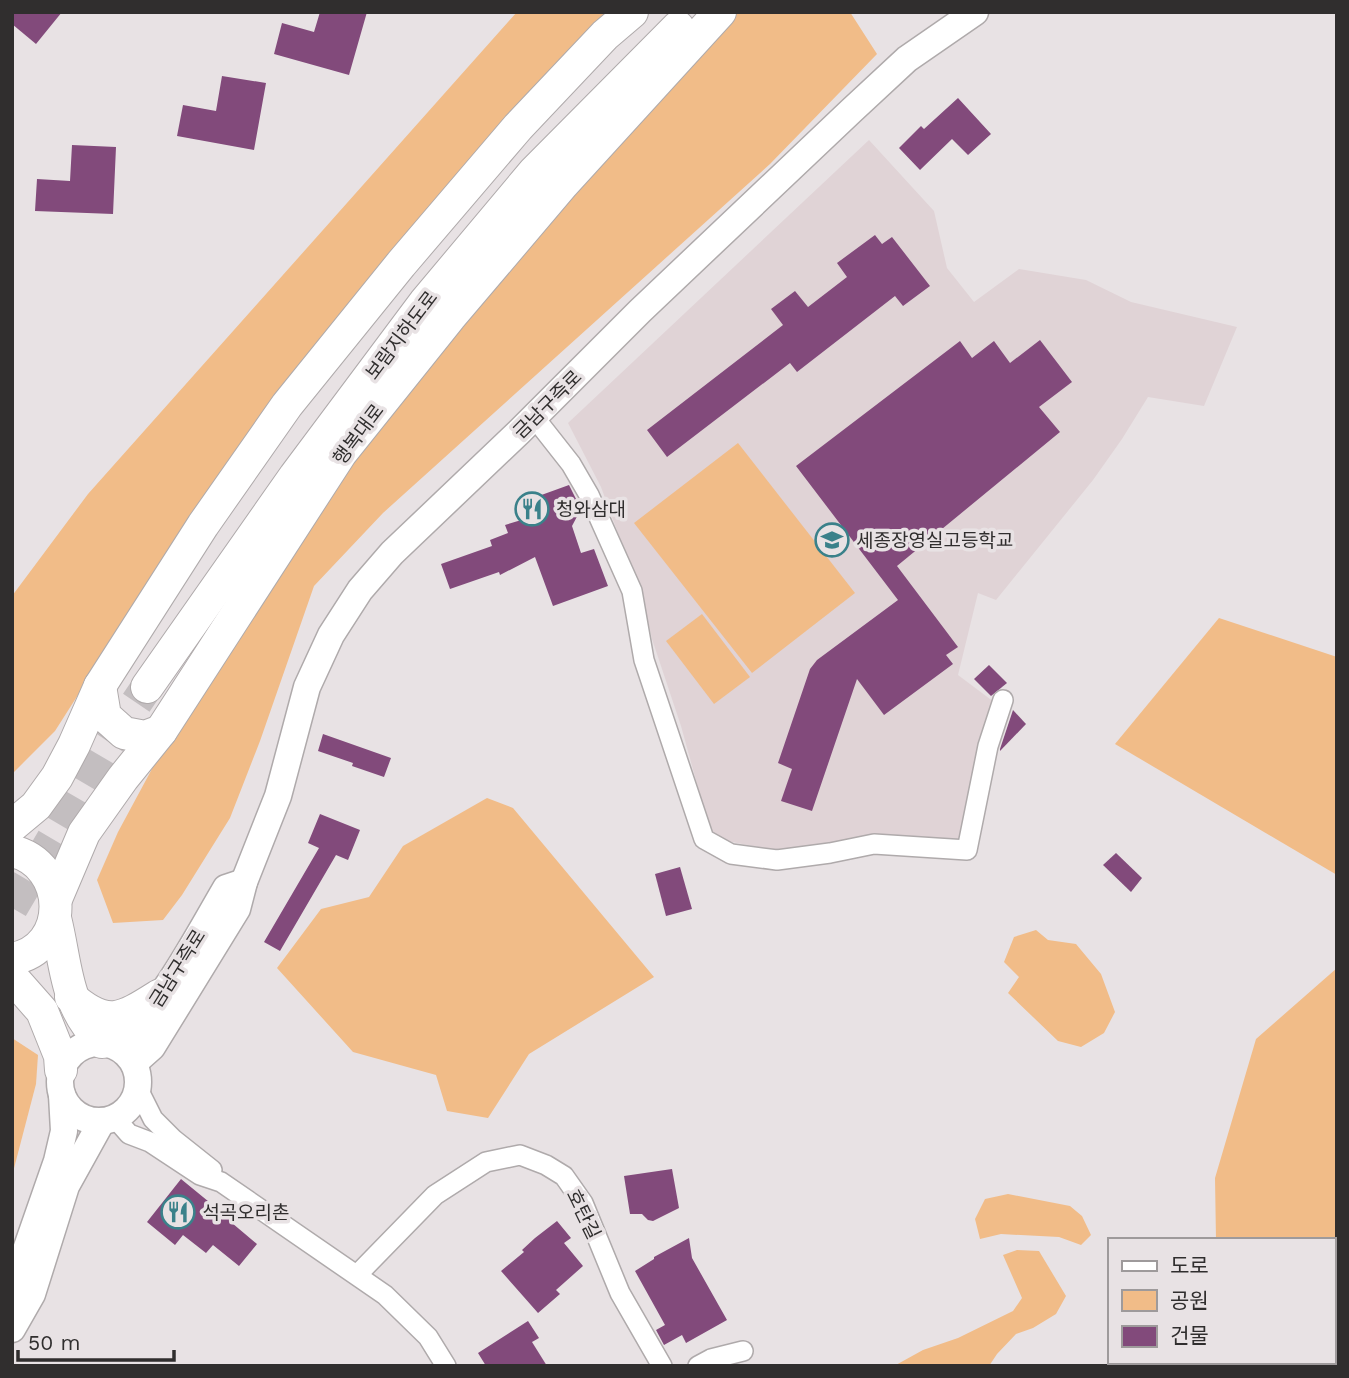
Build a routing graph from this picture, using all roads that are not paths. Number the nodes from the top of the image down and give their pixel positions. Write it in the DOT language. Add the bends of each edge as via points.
graph roads {
  1 [pos="632,12"];
  2 [pos="649,12"];
  3 [pos="692,12"];
  4 [pos="720,12"];
  5 [pos="975,12"];
  6 [pos="534,417"];
  7 [pos="96,692"];
  8 [pos="1003,699"];
  9 [pos="161,731"];
  10 [pos="12,803"];
  11 [pos="12,826"];
  12 [pos="12,851"];
  13 [pos="244,882"];
  14 [pos="55,909"];
  15 [pos="12,959"];
  16 [pos="12,978"];
  17 [pos="160,995"];
  18 [pos="70,996"];
  19 [pos="12,1006"];
  20 [pos="50,1030"];
  21 [pos="102,1042"];
  22 [pos="136,1076"];
  23 [pos="62,1082"];
  24 [pos="108,1120"];
  25 [pos="221,1182"];
  26 [pos="358,1274"];
  27 [pos="12,1290"];
  28 [pos="13,1323"];
  29 [pos="743,1351"];
  30 [pos="446,1366"];
  31 [pos="662,1366"];
  32 [pos="698,1366"];
  1 -- 7 [label="highway" via="519,127 287,405"];
  2 -- 3 [label="highway, 보람지하도로" via="509,157 401,288 279,451 137,677 425,302 534,172"];
  4 -- 9 [label="highway, 행복대로" via="554,194 341,453"];
  5 -- 6 [label="main road, 금남구즉로" via="888,76"];
  6 -- 8 [label="street" via="589,495 632,591 644,660 704,839 731,854 778,860 874,844 967,850 988,746"];
  6 -- 13 [label="main road, 금남구즉로" via="392,553 360,590 331,635 307,687 278,796"];
  7 -- 9 [label="highway" via="104,716 124,733 145,737"];
  7 -- 10 [label="highway" via="45,772"];
  7 -- 11 [label="highway" via="57,777 36,806"];
  9 -- 14 [label="highway, 행복대로" via="85,833"];
  12 -- 14 [label="highway" via="40,865 51,880"];
  13 -- 17 [label="main road, 금남구즉로" via="226,888"];
  13 -- 22 [label="main road, 금남구즉로" via="237,909"];
  14 -- 15 [label="highway, 행복대로" via="47,935 35,949"];
  14 -- 18 [label="highway"];
  16 -- 20 [label="highway" via="42,1012"];
  17 -- 18 [label="highway" via="131,1014 106,1018 90,1013"];
  17 -- 21 [label="main road, 금남구즉로" via="145,1020 123,1041"];
  18 -- 21 [label="highway"];
  19 -- 20 [label="highway"];
  20 -- 23 [label="highway" via="60,1056"];
  21 -- 22 [label="main road" via="126,1053"];
  21 -- 23 [label="main road" via="77,1049 68,1058"];
  22 -- 24 [label="main road" via="134,1101"];
  22 -- 25 [label="street" via="153,1119"];
  23 -- 24 [label="main road" via="68,1106 77,1115"];
  23 -- 27 [label="main road" via="64,1131 57,1161"];
  24 -- 25 [label="street" via="200,1175"];
  24 -- 28 [label="main road" via="65,1186 32,1294"];
  25 -- 26 [label="street"];
  26 -- 30 [label="street" via="428,1337"];
  26 -- 31 [label="street, 호탄길" via="435,1195 486,1162 520,1155 564,1176 583,1203 620,1293"];
  29 -- 32 [label="street"];
}
